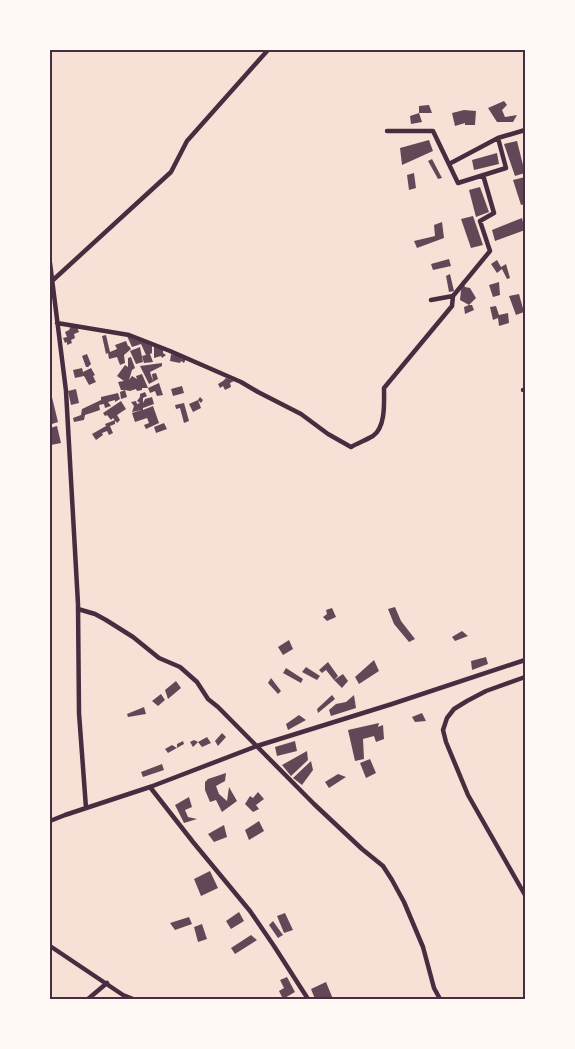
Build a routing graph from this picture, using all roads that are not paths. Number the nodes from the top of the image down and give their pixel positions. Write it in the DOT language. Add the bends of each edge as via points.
graph roads {
  1 [pos="268,50"];
  2 [pos="525,130"];
  3 [pos="387,131"];
  4 [pos="498,138"];
  5 [pos="449,164"];
  6 [pos="483,175"];
  7 [pos="50,263"];
  8 [pos="52,283"];
  9 [pos="453,296"];
  10 [pos="431,300"];
  11 [pos="57,323"];
  12 [pos="78,609"];
  13 [pos="525,660"];
  14 [pos="525,678"];
  15 [pos="257,746"];
  16 [pos="150,787"];
  17 [pos="86,808"];
  18 [pos="50,822"];
  19 [pos="525,895"];
  20 [pos="50,946"];
  21 [pos="107,983"];
  22 [pos="88,999"];
  23 [pos="133,999"];
  24 [pos="308,999"];
  25 [pos="440,999"];
  1 -- 8 [label="street" via="187,141 171,172"];
  2 -- 4 [label="street"];
  3 -- 5 [label="street" via="433,131"];
  4 -- 5 [label="street"];
  4 -- 6 [label="street" via="506,168"];
  5 -- 6 [label="street" via="458,183"];
  6 -- 9 [label="street" via="494,213 480,221 490,251"];
  7 -- 8 [label="street"];
  8 -- 11 [label="street"];
  9 -- 10 [label="street"];
  9 -- 11 [label="street" via="452,306 384,388 381,426 374,435 351,447 301,414 241,382 170,351 129,335"];
  11 -- 12 [label="street" via="66,391"];
  12 -- 15 [label="street" via="122,629 159,658 180,668"];
  12 -- 17 [label="street" via="79,713"];
  13 -- 15 [label="street"];
  14 -- 19 [label="street" via="486,691 454,709 443,730 468,795"];
  15 -- 16 [label="street"];
  15 -- 25 [label="street" via="314,804 383,866 412,920"];
  16 -- 17 [label="street"];
  16 -- 24 [label="street" via="250,912"];
  17 -- 18 [label="street"];
  20 -- 21 [label="street"];
  21 -- 22 [label="street"];
  21 -- 23 [label="street"];
}
